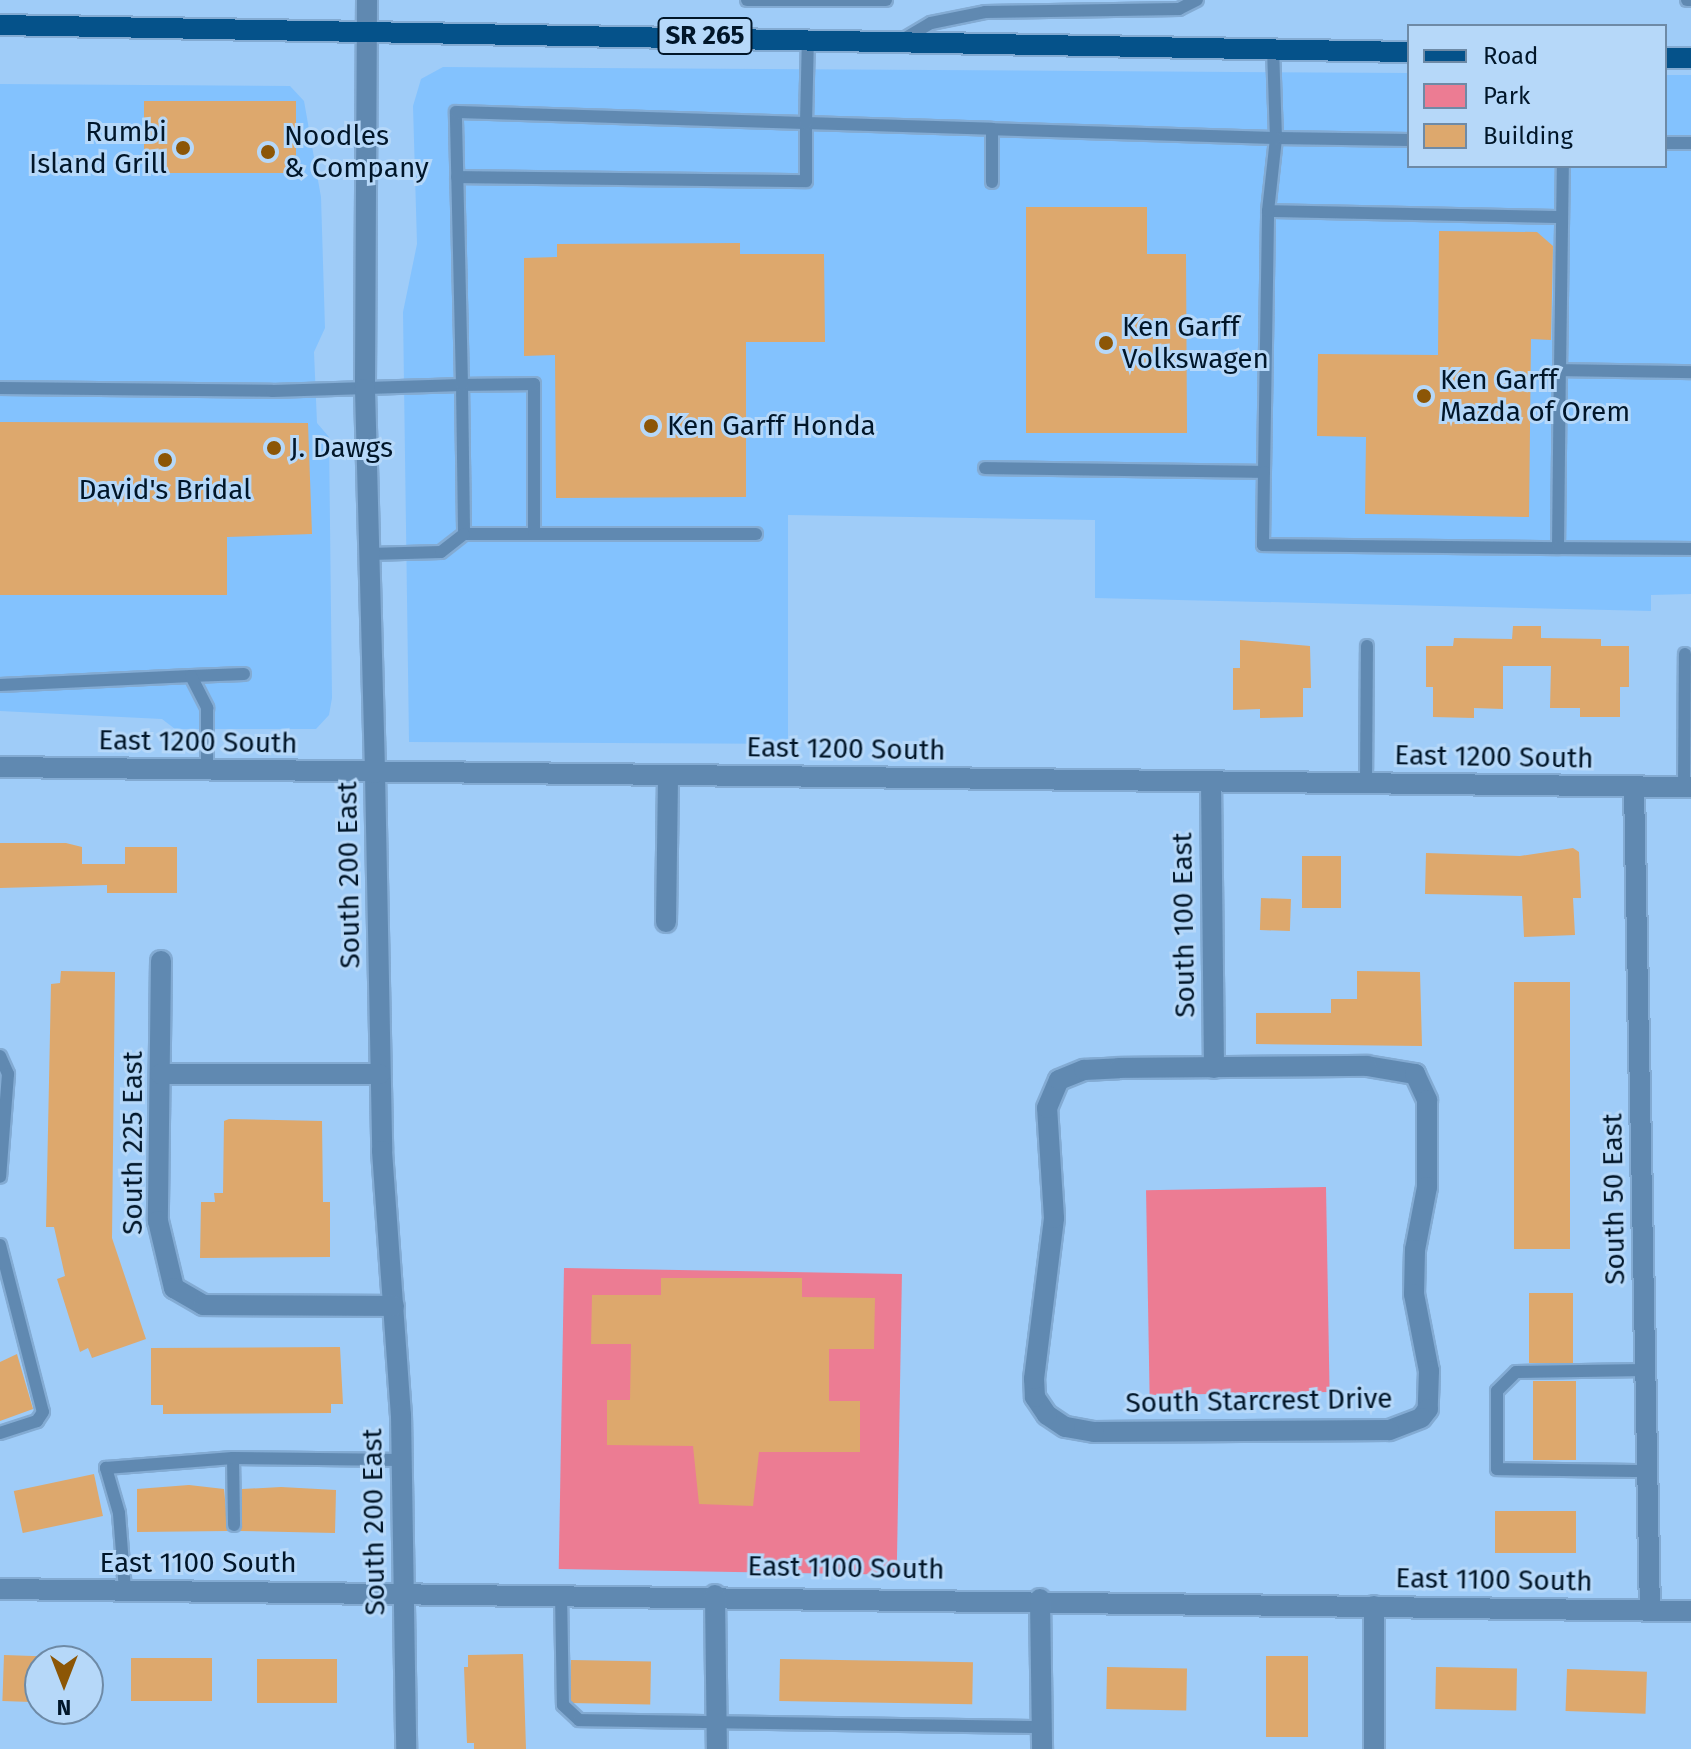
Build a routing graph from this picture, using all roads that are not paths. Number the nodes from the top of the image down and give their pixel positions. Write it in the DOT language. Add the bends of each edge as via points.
graph roads {
  1 [pos="367,0"];
  2 [pos="747,0"];
  3 [pos="886,0"];
  4 [pos="1197,0"];
  5 [pos="0,25"];
  6 [pos="366,30"];
  7 [pos="808,38"];
  8 [pos="904,39"];
  9 [pos="1273,48"];
  10 [pos="1407,52"];
  11 [pos="1667,58"];
  12 [pos="1691,58"];
  13 [pos="806,123"];
  14 [pos="992,129"];
  15 [pos="1276,138"];
  16 [pos="1407,140"];
  17 [pos="1667,143"];
  18 [pos="1691,143"];
  19 [pos="1563,168"];
  20 [pos="457,177"];
  21 [pos="992,182"];
  22 [pos="1268,211"];
  23 [pos="1562,217"];
  24 [pos="1560,370"];
  25 [pos="1691,372"];
  26 [pos="462,385"];
  27 [pos="0,388"];
  28 [pos="365,389"];
  29 [pos="985,468"];
  30 [pos="1264,472"];
  31 [pos="464,534"];
  32 [pos="534,534"];
  33 [pos="756,534"];
  34 [pos="1558,548"];
  35 [pos="1691,549"];
  36 [pos="369,554"];
  37 [pos="1367,646"];
  38 [pos="1685,654"];
  39 [pos="244,674"];
  40 [pos="191,676"];
  41 [pos="0,685"];
  42 [pos="0,767"];
  43 [pos="207,770"];
  44 [pos="375,773"];
  45 [pos="668,776"];
  46 [pos="1211,781"];
  47 [pos="1366,783"];
  48 [pos="1634,787"];
  49 [pos="1688,787"];
  50 [pos="666,922"];
  51 [pos="161,961"];
  52 [pos="0,1056"];
  53 [pos="1214,1068"];
  54 [pos="160,1074"];
  55 [pos="380,1074"];
  56 [pos="0,1177"];
  57 [pos="0,1245"];
  58 [pos="394,1306"];
  59 [pos="1645,1370"];
  60 [pos="0,1433"];
  61 [pos="233,1458"];
  62 [pos="402,1460"];
  63 [pos="1647,1471"];
  64 [pos="234,1525"];
  65 [pos="0,1589"];
  66 [pos="125,1590"];
  67 [pos="403,1592"];
  68 [pos="561,1594"];
  69 [pos="715,1595"];
  70 [pos="1040,1599"];
  71 [pos="1374,1606"];
  72 [pos="1650,1610"];
  73 [pos="1691,1611"];
  74 [pos="717,1721"];
  75 [pos="1042,1727"];
  76 [pos="406,1749"];
  77 [pos="717,1749"];
  78 [pos="1042,1749"];
  79 [pos="1374,1749"];
  1 -- 6 [label="street, South 200 East"];
  2 -- 3 [label="lane"];
  4 -- 8 [label="lane" via="1179,9 985,12 931,23"];
  5 -- 6 [label="main road, SR 265"];
  6 -- 7 [label="main road, SR 265"];
  6 -- 28 [label="street, South 200 East"];
  7 -- 8 [label="main road, SR 265"];
  7 -- 13 [label="lane"];
  8 -- 9 [label="main road, SR 265"];
  9 -- 10 [label="main road, SR 265"];
  9 -- 15 [label="lane"];
  11 -- 12 [label="main road"];
  13 -- 14 [label="lane"];
  13 -- 20 [label="lane" via="806,181"];
  13 -- 20 [label="lane" via="456,112"];
  14 -- 15 [label="lane"];
  14 -- 21 [label="lane"];
  15 -- 16 [label="lane"];
  15 -- 22 [label="lane"];
  17 -- 18 [label="lane"];
  19 -- 23 [label="lane"];
  20 -- 26 [label="lane"];
  22 -- 23 [label="lane"];
  22 -- 30 [label="lane"];
  23 -- 24 [label="lane"];
  24 -- 25 [label="lane"];
  24 -- 34 [label="lane"];
  26 -- 28 [label="lane"];
  26 -- 31 [label="lane"];
  26 -- 32 [label="lane" via="534,384"];
  27 -- 28 [label="lane"];
  28 -- 36 [label="street, South 200 East"];
  29 -- 30 [label="lane"];
  30 -- 34 [label="lane" via="1263,545"];
  31 -- 32 [label="lane"];
  31 -- 36 [label="lane" via="441,552"];
  32 -- 33 [label="lane"];
  34 -- 35 [label="lane"];
  36 -- 44 [label="street, South 200 East"];
  37 -- 47 [label="lane"];
  38 -- 49 [label="lane"];
  39 -- 40 [label="lane"];
  40 -- 41 [label="lane"];
  40 -- 43 [label="lane" via="207,708"];
  42 -- 43 [label="street, East 1200 South"];
  43 -- 44 [label="street, East 1200 South"];
  44 -- 45 [label="street, East 1200 South"];
  44 -- 55 [label="street, South 200 East"];
  45 -- 46 [label="street, East 1200 South"];
  45 -- 50 [label="street"];
  46 -- 47 [label="street, East 1200 South"];
  46 -- 53 [label="street, South 100 East"];
  47 -- 48 [label="street, East 1200 South"];
  48 -- 49 [label="street, East 1200 South"];
  48 -- 59 [label="street, South 50 East"];
  51 -- 54 [label="street, South 225 East"];
  52 -- 56 [label="lane" via="8,1074"];
  53 -- 53 [label="street, South Starcrest Drive" via="1084,1070 1059,1080 1051,1092 1047,1129 1054,1218 1034,1379 1040,1407 1065,1427 1094,1432 1389,1430 1411,1425 1428,1409 1430,1395 1414,1294 1430,1125 1423,1085 1401,1069 1367,1066"];
  54 -- 55 [label="street"];
  54 -- 58 [label="street, South 225 East" via="160,1246 174,1288 203,1305"];
  55 -- 58 [label="street, South 200 East"];
  57 -- 60 [label="lane" via="43,1412 37,1421"];
  58 -- 62 [label="street, South 200 East"];
  59 -- 63 [label="street, South 50 East"];
  59 -- 63 [label="lane" via="1516,1372 1497,1391 1497,1469"];
  61 -- 62 [label="lane"];
  61 -- 64 [label="lane"];
  61 -- 66 [label="lane" via="106,1468 119,1513"];
  62 -- 67 [label="street, South 200 East"];
  63 -- 72 [label="street, South 50 East"];
  65 -- 66 [label="street, East 1100 South"];
  66 -- 67 [label="street, East 1100 South"];
  67 -- 68 [label="street, East 1100 South"];
  67 -- 76 [label="street, South 200 East"];
  68 -- 69 [label="street, East 1100 South"];
  68 -- 74 [label="lane" via="563,1705 568,1713 579,1720"];
  69 -- 70 [label="street, East 1100 South"];
  69 -- 74 [label="street"];
  70 -- 71 [label="street, East 1100 South"];
  70 -- 75 [label="street"];
  71 -- 72 [label="street, East 1100 South"];
  71 -- 79 [label="street"];
  72 -- 73 [label="street, East 1100 South"];
  74 -- 75 [label="lane"];
  74 -- 77 [label="street"];
  75 -- 78 [label="street"];
}
